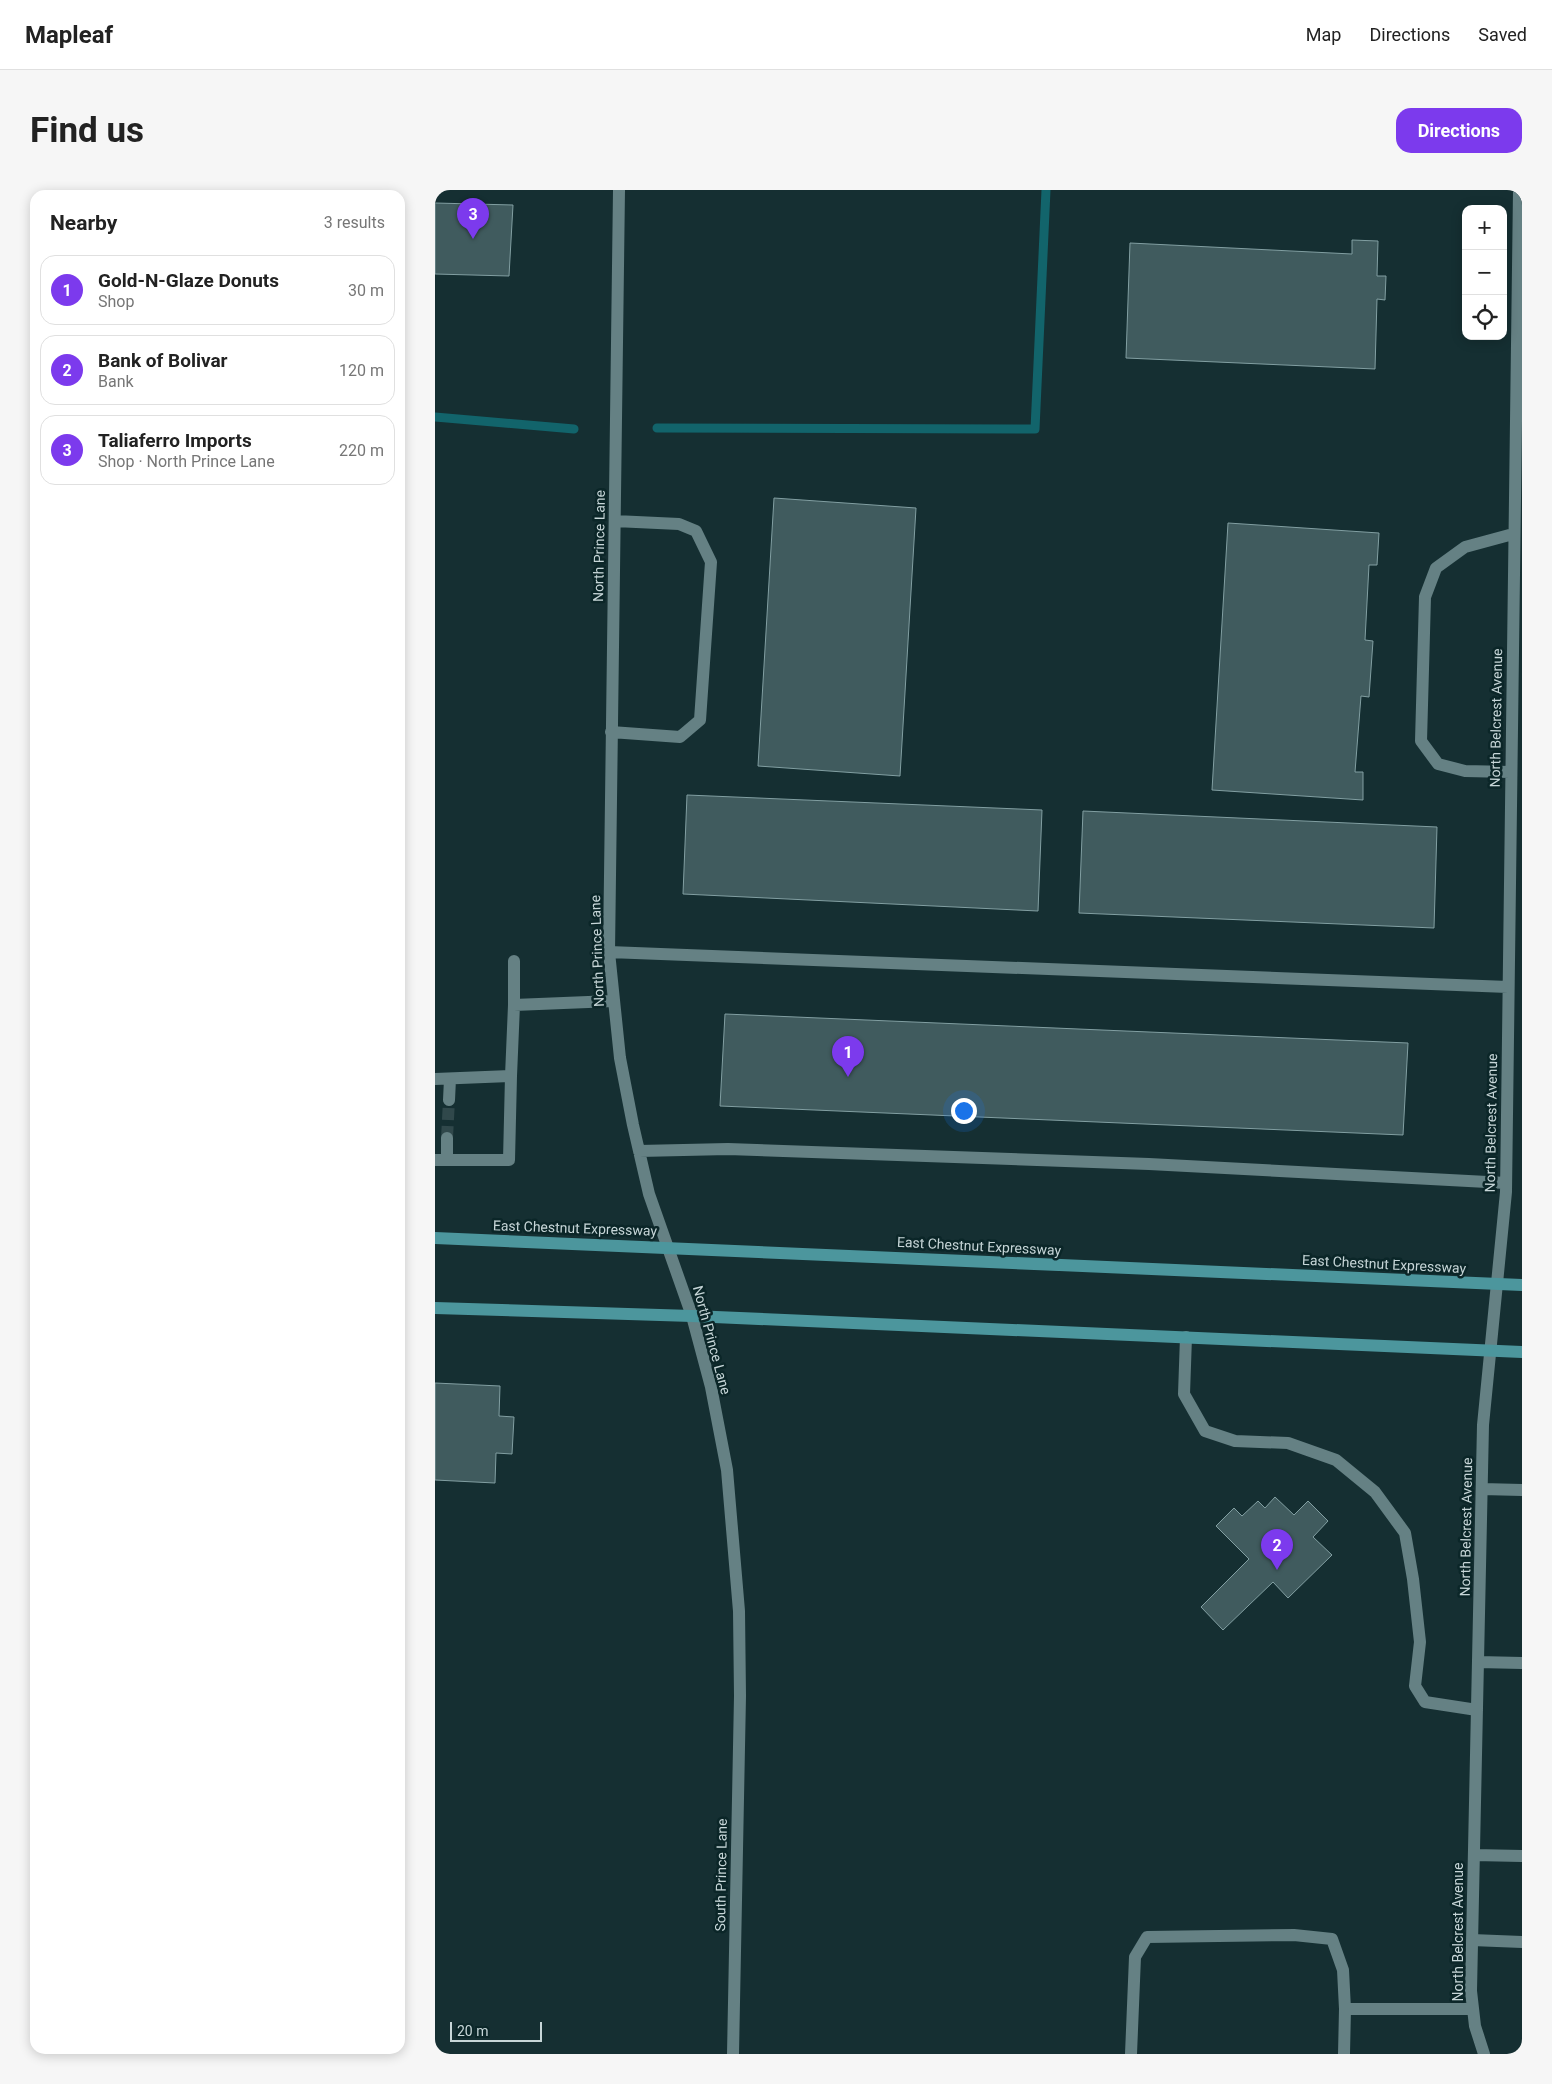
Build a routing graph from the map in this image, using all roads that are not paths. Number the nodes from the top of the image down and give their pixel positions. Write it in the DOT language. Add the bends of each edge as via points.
graph roads {
  1 [pos="619,190"];
  2 [pos="1519,190"];
  3 [pos="1518,411"];
  4 [pos="615,521"];
  5 [pos="1513,534"];
  6 [pos="611,732"];
  7 [pos="1511,772"];
  8 [pos="609,952"];
  9 [pos="514,962"];
  10 [pos="1508,987"];
  11 [pos="613,1001"];
  12 [pos="514,1005"];
  13 [pos="511,1076"];
  14 [pos="435,1079"];
  15 [pos="450,1079"];
  16 [pos="449,1100"];
  17 [pos="447,1138"];
  18 [pos="639,1151"];
  19 [pos="441,1160"];
  20 [pos="1506,1183"];
  21 [pos="435,1238"];
  22 [pos="668,1247"];
  23 [pos="1497,1284"];
  24 [pos="1522,1285"];
  25 [pos="435,1308"];
  26 [pos="693,1316"];
  27 [pos="1186,1337"];
  28 [pos="1490,1350"];
  29 [pos="1522,1352"];
  30 [pos="1482,1489"];
  31 [pos="1522,1490"];
  32 [pos="1478,1662"];
  33 [pos="1522,1663"];
  34 [pos="740,1696"];
  35 [pos="1477,1710"];
  36 [pos="1474,1854"];
  37 [pos="1522,1856"];
  38 [pos="1472,1940"];
  39 [pos="1522,1942"];
  40 [pos="1345,2009"];
  41 [pos="1473,2010"];
  42 [pos="733,2054"];
  43 [pos="1131,2054"];
  44 [pos="1344,2054"];
  45 [pos="1484,2054"];
  1 -- 4 [label="street, North Prince Lane"];
  2 -- 3 [label="street, North Belcrest Avenue"];
  3 -- 5 [label="street, North Belcrest Avenue"];
  4 -- 6 [label="street, North Prince Lane"];
  4 -- 6 [label="street" via="679,524 696,531 711,562 700,720 680,736"];
  5 -- 7 [label="street, North Belcrest Avenue"];
  5 -- 7 [label="street" via="1465,547 1436,568 1425,596 1421,741 1439,764 1465,770"];
  6 -- 8 [label="street, North Prince Lane"];
  7 -- 10 [label="street, North Belcrest Avenue"];
  8 -- 10 [label="street"];
  8 -- 11 [label="street, North Prince Lane"];
  9 -- 12 [label="street"];
  10 -- 20 [label="street, North Belcrest Avenue"];
  11 -- 12 [label="street"];
  11 -- 18 [label="street, North Prince Lane" via="620,1058"];
  12 -- 13 [label="street"];
  13 -- 15 [label="street"];
  13 -- 19 [label="street" via="509,1160"];
  14 -- 15 [label="street"];
  15 -- 16 [label="street"];
  17 -- 19 [label="street"];
  18 -- 20 [label="street" via="728,1149 1149,1164"];
  18 -- 22 [label="street, North Prince Lane" via="649,1194"];
  20 -- 23 [label="street, North Belcrest Avenue"];
  21 -- 22 [label="main road, East Chestnut Expressway"];
  22 -- 23 [label="main road, East Chestnut Expressway"];
  22 -- 26 [label="street, North Prince Lane"];
  23 -- 24 [label="main road, East Chestnut Expressway"];
  23 -- 28 [label="street, North Belcrest Avenue"];
  25 -- 26 [label="main road"];
  26 -- 27 [label="main road"];
  26 -- 34 [label="street, North Prince Lane" via="727,1470 739,1611"];
  27 -- 28 [label="main road"];
  27 -- 35 [label="street" via="1184,1394 1205,1431 1235,1441 1288,1443 1304,1448 1335,1460 1375,1492 1405,1533 1419,1642 1415,1686 1425,1702"];
  28 -- 29 [label="main road"];
  28 -- 30 [label="street, North Belcrest Avenue" via="1483,1425"];
  30 -- 31 [label="street"];
  30 -- 32 [label="street, North Belcrest Avenue"];
  32 -- 33 [label="street"];
  32 -- 35 [label="street, North Belcrest Avenue"];
  34 -- 42 [label="street, South Prince Lane"];
  35 -- 36 [label="street, North Belcrest Avenue"];
  36 -- 37 [label="street"];
  36 -- 38 [label="street, North Belcrest Avenue"];
  38 -- 39 [label="street"];
  38 -- 41 [label="street, North Belcrest Avenue"];
  40 -- 41 [label="street"];
  40 -- 43 [label="street" via="1343,1970 1332,1940 1294,1935 1147,1937 1135,1957"];
  40 -- 44 [label="street"];
  41 -- 45 [label="street, North Belcrest Avenue"];
}
